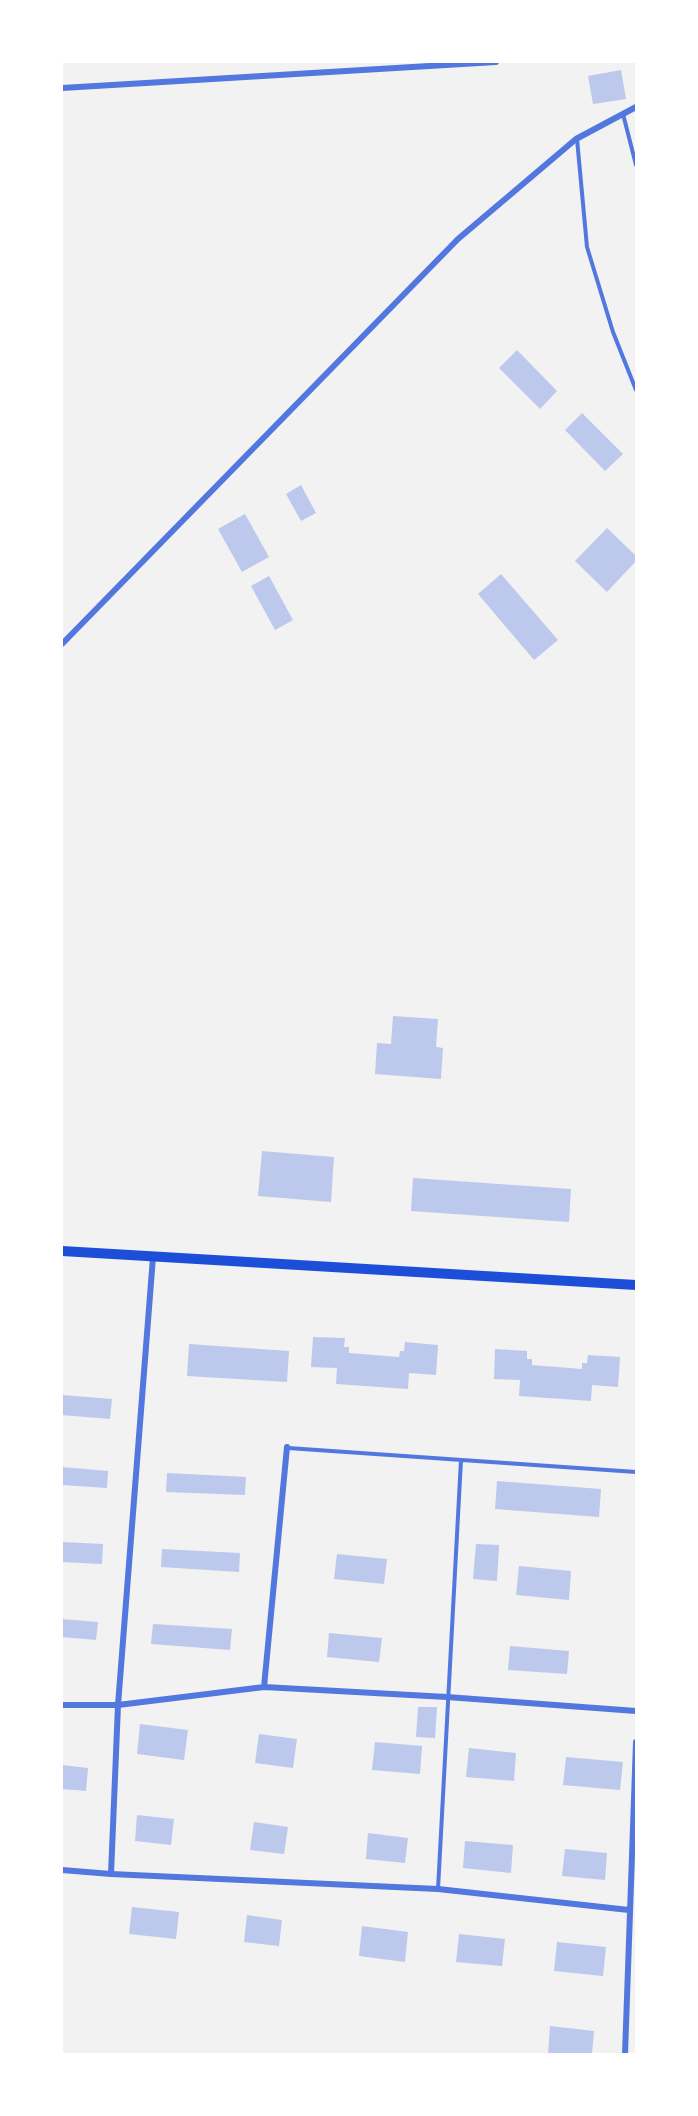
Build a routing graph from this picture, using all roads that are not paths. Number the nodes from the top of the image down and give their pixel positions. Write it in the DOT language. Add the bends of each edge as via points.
graph roads {
  1 [pos="496,62"];
  2 [pos="62,88"];
  3 [pos="636,107"];
  4 [pos="623,113"];
  5 [pos="576,139"];
  6 [pos="636,165"];
  7 [pos="636,390"];
  8 [pos="62,644"];
  9 [pos="62,1251"];
  10 [pos="153,1257"];
  11 [pos="636,1285"];
  12 [pos="287,1448"];
  13 [pos="461,1460"];
  14 [pos="636,1473"];
  15 [pos="264,1687"];
  16 [pos="447,1697"];
  17 [pos="62,1705"];
  18 [pos="118,1705"];
  19 [pos="636,1711"];
  20 [pos="636,1742"];
  21 [pos="62,1870"];
  22 [pos="111,1874"];
  23 [pos="438,1889"];
  24 [pos="629,1910"];
  25 [pos="625,2055"];
  1 -- 2 [label="street"];
  3 -- 4 [label="street"];
  4 -- 5 [label="street"];
  4 -- 6 [label="lane"];
  5 -- 7 [label="lane" via="587,247"];
  5 -- 8 [label="street" via="458,239"];
  9 -- 10 [label="main road"];
  10 -- 11 [label="main road"];
  10 -- 18 [label="street"];
  12 -- 13 [label="lane"];
  12 -- 15 [label="street"];
  13 -- 14 [label="lane"];
  13 -- 16 [label="lane"];
  15 -- 16 [label="street"];
  15 -- 18 [label="street"];
  16 -- 19 [label="street"];
  16 -- 23 [label="lane"];
  17 -- 18 [label="street"];
  18 -- 22 [label="street"];
  20 -- 24 [label="street"];
  21 -- 22 [label="street"];
  22 -- 23 [label="street"];
  23 -- 24 [label="street"];
  24 -- 25 [label="street"];
}
